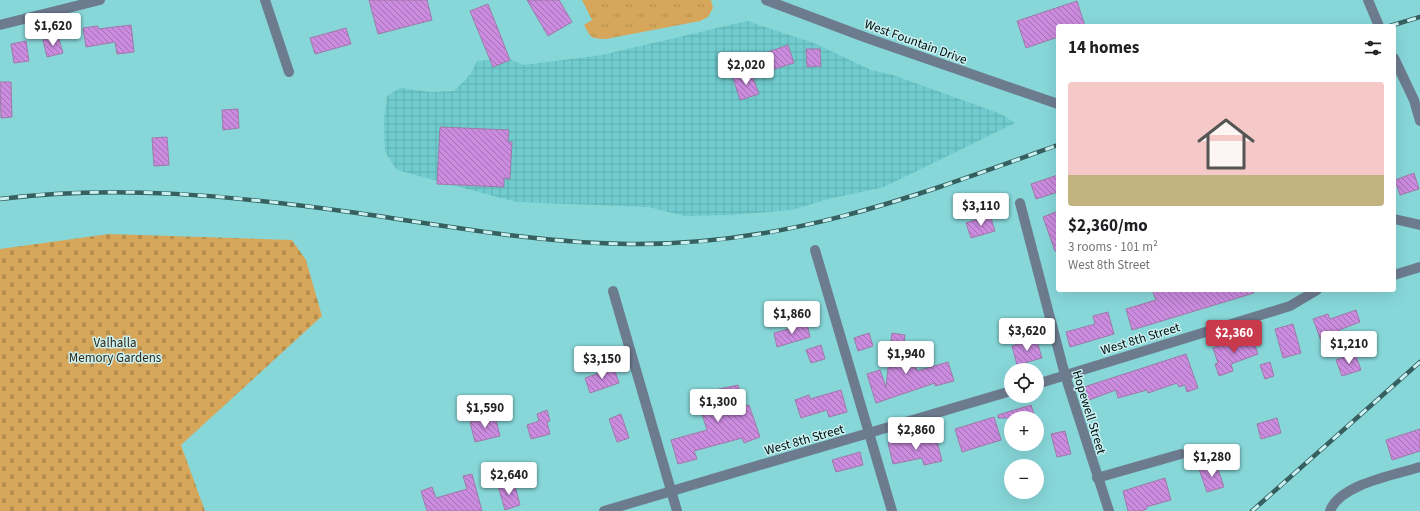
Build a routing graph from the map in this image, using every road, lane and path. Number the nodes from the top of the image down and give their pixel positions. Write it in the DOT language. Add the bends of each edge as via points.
graph roads {
  1 [pos="100,0"];
  2 [pos="265,0"];
  3 [pos="766,0"];
  4 [pos="1368,0"];
  5 [pos="1378,24"];
  6 [pos="0,25"];
  7 [pos="1396,62"];
  8 [pos="289,72"];
  9 [pos="1056,103"];
  10 [pos="1420,121"];
  11 [pos="1020,203"];
  12 [pos="1396,219"];
  13 [pos="1420,225"];
  14 [pos="815,250"];
  15 [pos="1420,267"];
  16 [pos="1396,274"];
  17 [pos="613,291"];
  18 [pos="1314,292"];
  19 [pos="1065,375"];
  20 [pos="1044,382"];
  21 [pos="1004,393"];
  22 [pos="869,434"];
  23 [pos="1181,454"];
  24 [pos="1420,467"];
  25 [pos="1097,478"];
  26 [pos="671,491"];
  27 [pos="1331,509"];
  28 [pos="604,511"];
  29 [pos="677,511"];
  30 [pos="892,511"];
  31 [pos="1109,511"];
  1 -- 6 [label="street"];
  2 -- 8 [label="street"];
  3 -- 9 [label="street, West Fountain Drive"];
  4 -- 5 [label="street"];
  7 -- 10 [label="street" via="1414,100"];
  11 -- 19 [label="street, Hopewell Street"];
  12 -- 13 [label="street"];
  14 -- 22 [label="street"];
  15 -- 16 [label="street"];
  17 -- 26 [label="street"];
  18 -- 19 [label="street, West 8th Street" via="1290,306"];
  19 -- 20 [label="street, West 8th Street"];
  19 -- 25 [label="street, Hopewell Street"];
  21 -- 22 [label="street, West 8th Street"];
  22 -- 26 [label="street, West 8th Street"];
  22 -- 30 [label="street"];
  23 -- 25 [label="street"];
  24 -- 27 [label="street" via="1364,484 1343,495"];
  25 -- 31 [label="street, Hopewell Street"];
  26 -- 28 [label="street, West 8th Street"];
  26 -- 29 [label="street"];
}
